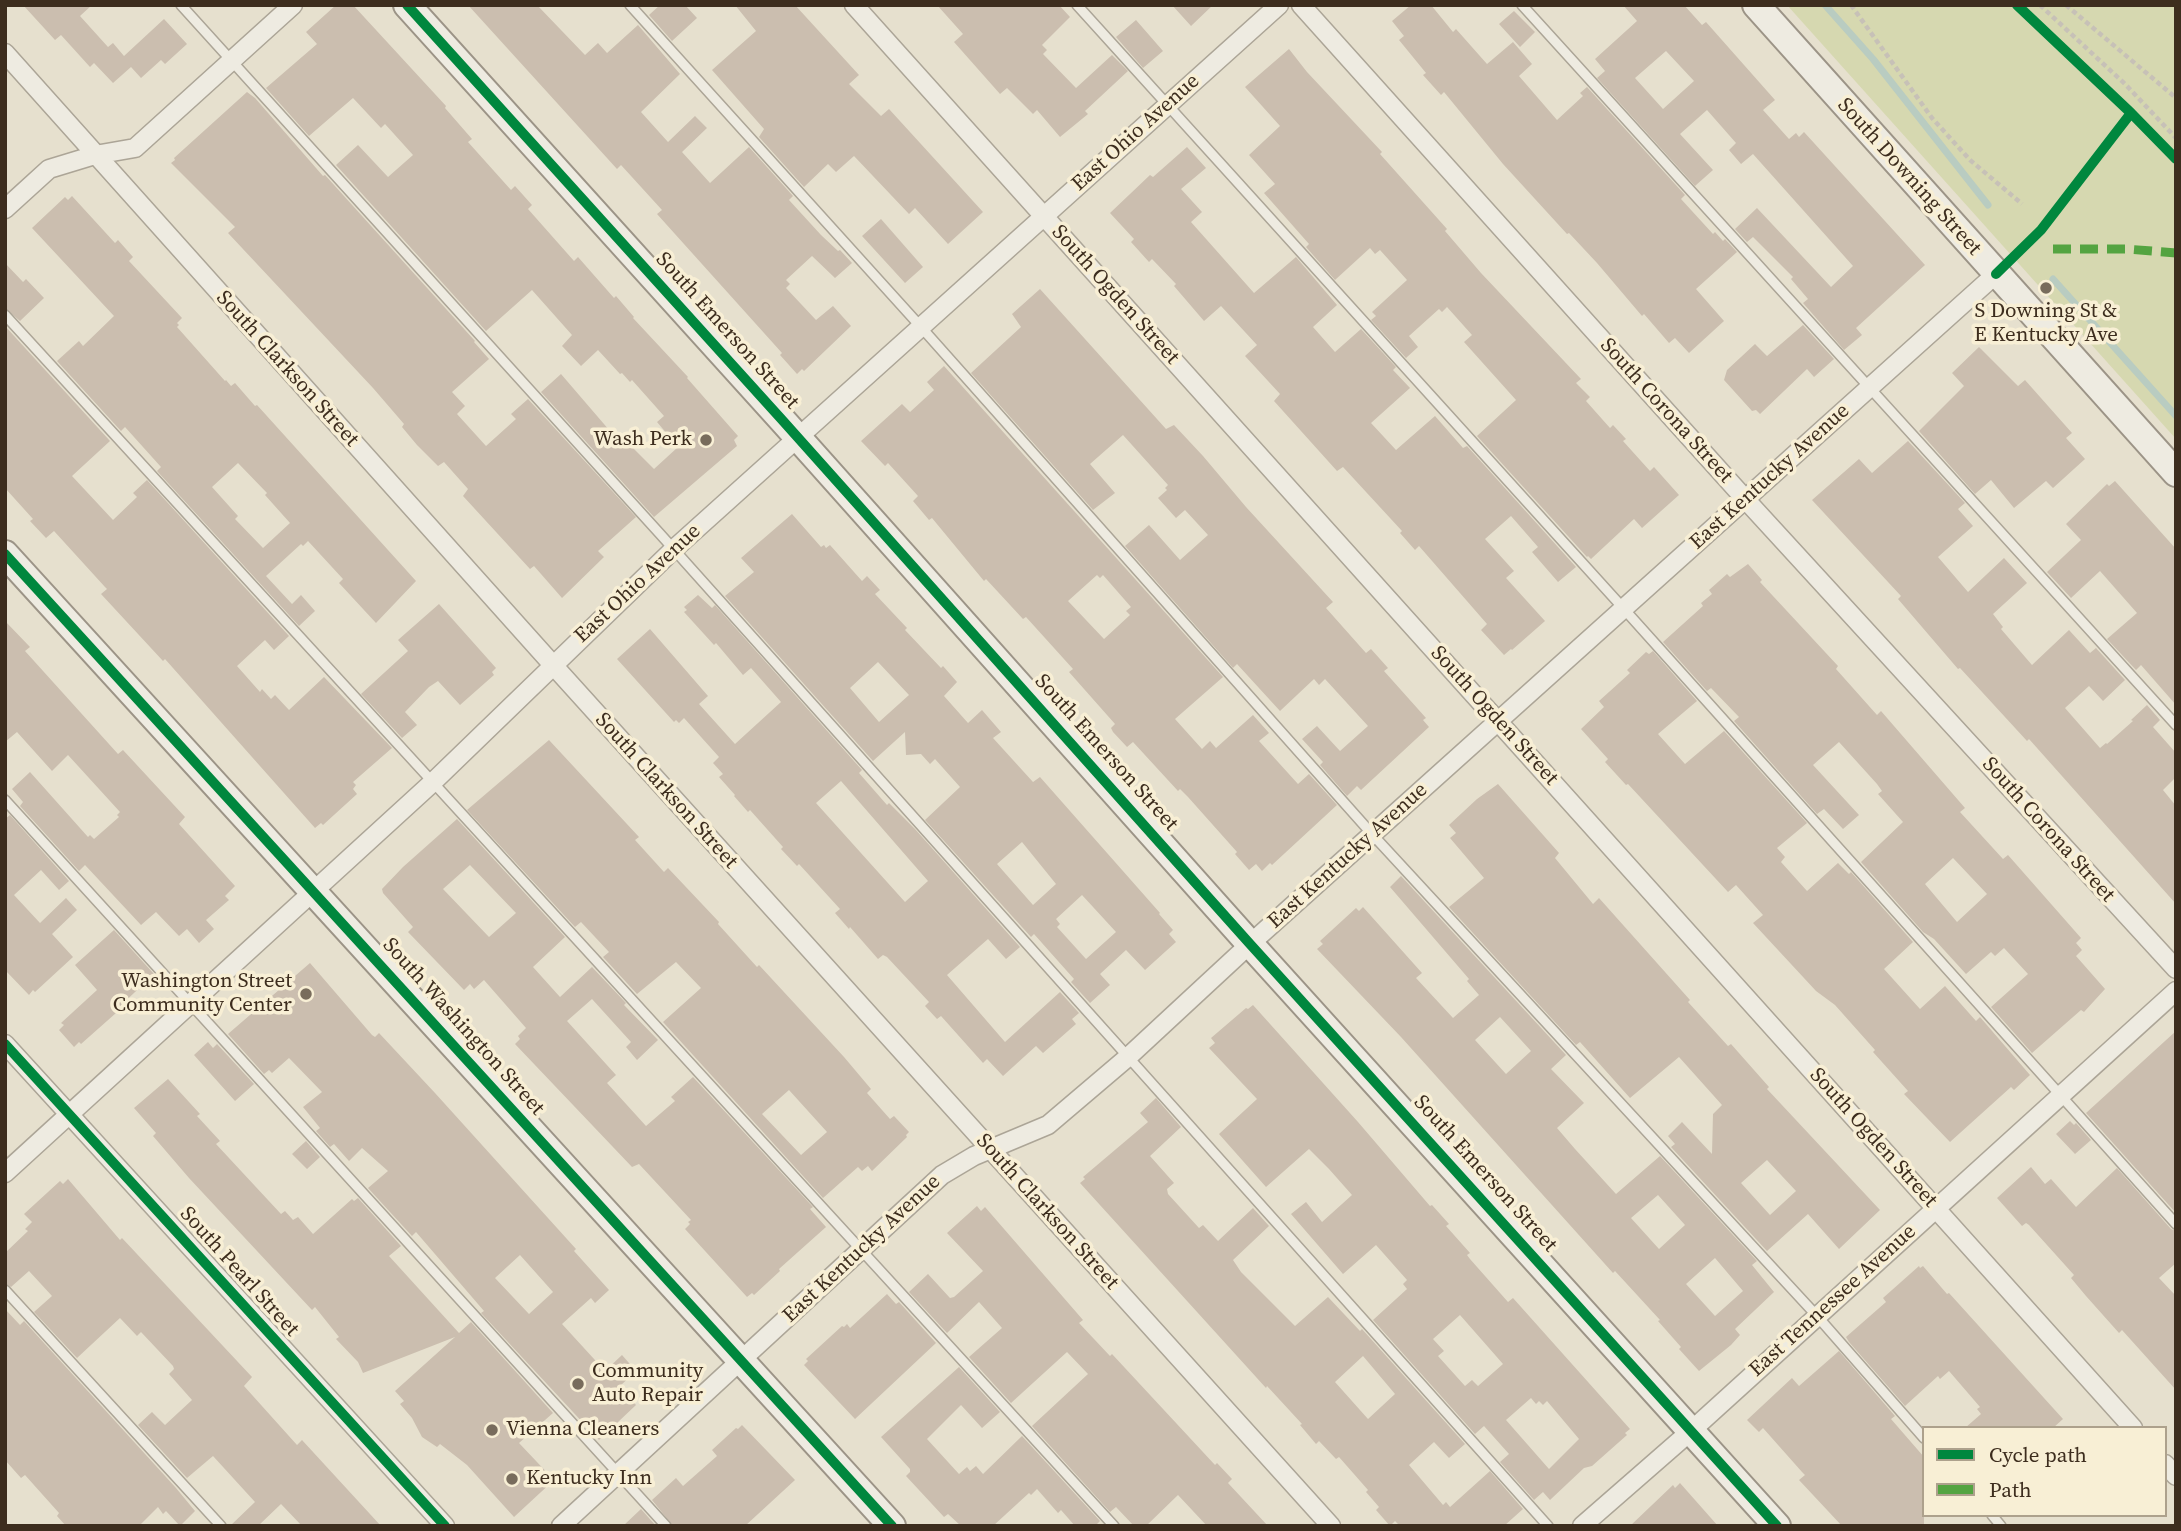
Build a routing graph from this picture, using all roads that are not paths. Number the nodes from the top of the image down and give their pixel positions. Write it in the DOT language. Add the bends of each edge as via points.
graph roads {
  1 [pos="181,5"];
  2 [pos="293,5"];
  3 [pos="407,5"];
  4 [pos="630,5"];
  5 [pos="854,5"];
  6 [pos="1077,5"];
  7 [pos="1279,5"];
  8 [pos="1301,5"];
  9 [pos="1522,5"];
  10 [pos="1755,5"];
  11 [pos="5,53"];
  12 [pos="231,61"];
  13 [pos="1167,106"];
  14 [pos="95,155"];
  15 [pos="5,209"];
  16 [pos="1044,216"];
  17 [pos="1996,274"];
  18 [pos="5,315"];
  19 [pos="921,327"];
  20 [pos="1869,387"];
  21 [pos="797,437"];
  22 [pos="2176,473"];
  23 [pos="1746,500"];
  24 [pos="674,549"];
  25 [pos="5,554"];
  26 [pos="1624,608"];
  27 [pos="552,665"];
  28 [pos="1499,722"];
  29 [pos="2176,725"];
  30 [pos="433,782"];
  31 [pos="5,800"];
  32 [pos="1372,834"];
  33 [pos="313,891"];
  34 [pos="1250,944"];
  35 [pos="2176,969"];
  36 [pos="2176,990"];
  37 [pos="190,1004"];
  38 [pos="5,1044"];
  39 [pos="1128,1057"];
  40 [pos="2061,1096"];
  41 [pos="69,1115"];
  42 [pos="990,1149"];
  43 [pos="5,1173"];
  44 [pos="1936,1208"];
  45 [pos="2176,1224"];
  46 [pos="862,1250"];
  47 [pos="5,1290"];
  48 [pos="1817,1316"];
  49 [pos="741,1362"];
  50 [pos="2131,1426"];
  51 [pos="1692,1430"];
  52 [pos="1922,1436"];
  53 [pos="618,1474"];
  54 [pos="221,1526"];
  55 [pos="445,1526"];
  56 [pos="561,1526"];
  57 [pos="666,1526"];
  58 [pos="892,1526"];
  59 [pos="1114,1526"];
  60 [pos="1331,1526"];
  61 [pos="1548,1526"];
  62 [pos="1582,1526"];
  63 [pos="1777,1526"];
  1 -- 12 [label="lane"];
  2 -- 12 [label="street"];
  3 -- 21 [label="street, South Emerson Street"];
  4 -- 19 [label="lane"];
  5 -- 16 [label="street, South Ogden Street"];
  6 -- 13 [label="lane"];
  7 -- 13 [label="street, East Ohio Avenue"];
  8 -- 23 [label="street, South Corona Street"];
  9 -- 20 [label="lane"];
  10 -- 17 [label="street, South Downing Street"];
  11 -- 14 [label="street, South Clarkson Street"];
  12 -- 14 [label="street" via="135,148"];
  12 -- 24 [label="lane"];
  13 -- 16 [label="street, East Ohio Avenue"];
  13 -- 26 [label="lane"];
  14 -- 15 [label="street" via="49,169"];
  14 -- 27 [label="street, South Clarkson Street"];
  16 -- 19 [label="street, East Ohio Avenue"];
  16 -- 28 [label="street, South Ogden Street"];
  17 -- 20 [label="street, East Kentucky Avenue"];
  17 -- 22 [label="street, South Downing Street"];
  18 -- 30 [label="lane"];
  19 -- 21 [label="street, East Ohio Avenue"];
  19 -- 32 [label="lane"];
  20 -- 23 [label="street, East Kentucky Avenue"];
  20 -- 29 [label="lane"];
  21 -- 24 [label="street, East Ohio Avenue"];
  21 -- 34 [label="street, South Emerson Street"];
  23 -- 26 [label="street, East Kentucky Avenue"];
  23 -- 35 [label="street, South Corona Street"];
  24 -- 27 [label="street, East Ohio Avenue"];
  24 -- 39 [label="lane"];
  25 -- 33 [label="street, South Washington Street"];
  26 -- 28 [label="street, East Kentucky Avenue"];
  26 -- 40 [label="lane"];
  27 -- 30 [label="street, East Ohio Avenue"];
  27 -- 42 [label="street, South Clarkson Street"];
  28 -- 32 [label="street, East Kentucky Avenue"];
  28 -- 44 [label="street, South Ogden Street"];
  30 -- 33 [label="street, East Ohio Avenue"];
  30 -- 46 [label="lane"];
  31 -- 37 [label="lane"];
  32 -- 34 [label="street, East Kentucky Avenue"];
  32 -- 48 [label="lane"];
  33 -- 37 [label="street, East Ohio Avenue"];
  33 -- 49 [label="street, South Washington Street"];
  34 -- 39 [label="street, East Kentucky Avenue"];
  34 -- 51 [label="street, South Emerson Street"];
  36 -- 40 [label="street, East Tennessee Avenue"];
  37 -- 41 [label="street, East Ohio Avenue"];
  37 -- 53 [label="lane"];
  38 -- 41 [label="street, South Pearl Street"];
  39 -- 42 [label="street, East Kentucky Avenue" via="1048,1125"];
  39 -- 61 [label="lane"];
  40 -- 44 [label="street, East Tennessee Avenue"];
  40 -- 45 [label="lane"];
  41 -- 43 [label="street, East Ohio Avenue"];
  41 -- 55 [label="street, South Pearl Street"];
  42 -- 46 [label="street, East Kentucky Avenue" via="942,1175"];
  42 -- 60 [label="street, South Clarkson Street"];
  44 -- 48 [label="street, East Tennessee Avenue"];
  44 -- 50 [label="street, South Ogden Street"];
  46 -- 49 [label="street, East Kentucky Avenue"];
  46 -- 59 [label="lane"];
  47 -- 54 [label="lane"];
  48 -- 51 [label="street, East Tennessee Avenue"];
  48 -- 52 [label="lane"];
  49 -- 53 [label="street, East Kentucky Avenue"];
  49 -- 58 [label="street, South Washington Street"];
  51 -- 62 [label="street, East Tennessee Avenue"];
  51 -- 63 [label="street, South Emerson Street"];
  53 -- 56 [label="street, East Kentucky Avenue"];
  53 -- 57 [label="lane"];
}
